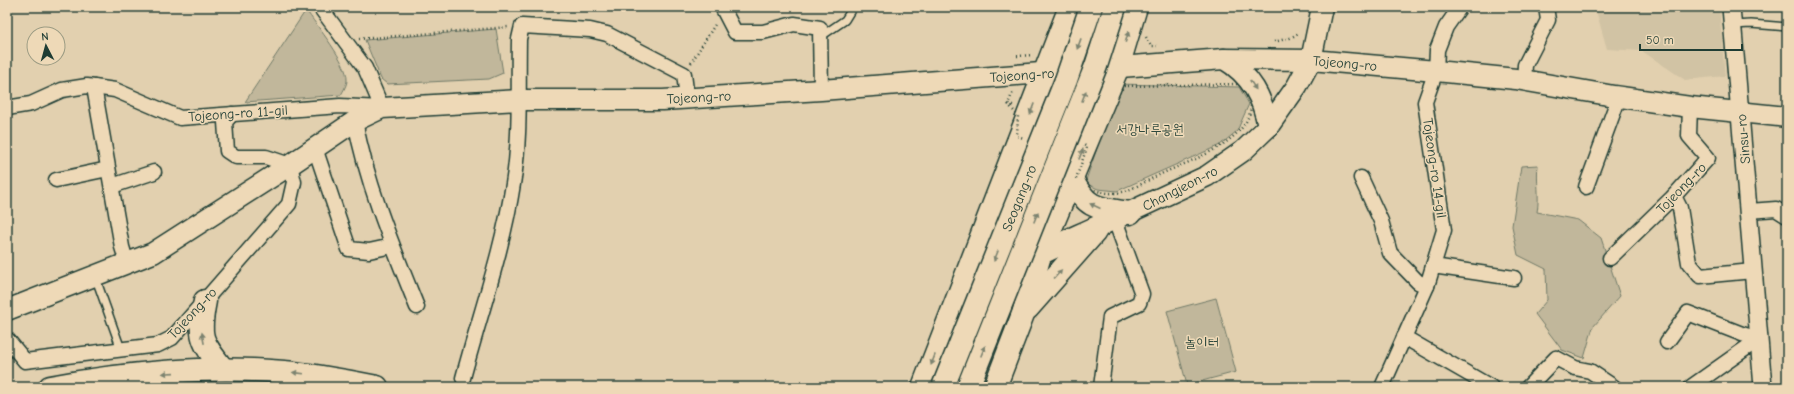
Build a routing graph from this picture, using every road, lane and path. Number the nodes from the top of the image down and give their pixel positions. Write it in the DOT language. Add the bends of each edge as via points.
graph roads {
  1 [pos="320,7"];
  2 [pos="853,7"];
  3 [pos="1070,7"];
  4 [pos="1091,7"];
  5 [pos="1115,7"];
  6 [pos="1136,7"];
  7 [pos="1322,7"];
  8 [pos="1460,7"];
  9 [pos="1546,7"];
  10 [pos="1731,7"];
  11 [pos="723,11"];
  12 [pos="1732,25"];
  13 [pos="522,26"];
  14 [pos="1787,27"];
  15 [pos="1303,29"];
  16 [pos="1145,35"];
  17 [pos="820,37"];
  18 [pos="345,40"];
  19 [pos="1267,42"];
  20 [pos="1164,47"];
  21 [pos="1224,59"];
  22 [pos="1311,60"];
  23 [pos="1118,67"];
  24 [pos="1436,71"];
  25 [pos="1046,73"];
  26 [pos="684,74"];
  27 [pos="1524,81"];
  28 [pos="94,87"];
  29 [pos="821,90"];
  30 [pos="1619,97"];
  31 [pos="687,98"];
  32 [pos="519,100"];
  33 [pos="1008,104"];
  34 [pos="1690,107"];
  35 [pos="7,108"];
  36 [pos="382,108"];
  37 [pos="1740,113"];
  38 [pos="232,114"];
  39 [pos="1787,117"];
  40 [pos="355,121"];
  41 [pos="1268,128"];
  42 [pos="1024,138"];
  43 [pos="1098,139"];
  44 [pos="1081,144"];
  45 [pos="315,148"];
  46 [pos="290,166"];
  47 [pos="108,169"];
  48 [pos="154,172"];
  49 [pos="1361,178"];
  50 [pos="1074,179"];
  51 [pos="56,180"];
  52 [pos="112,186"];
  53 [pos="1586,187"];
  54 [pos="1674,196"];
  55 [pos="1749,211"];
  56 [pos="1787,216"];
  57 [pos="1115,220"];
  58 [pos="392,246"];
  59 [pos="1042,252"];
  60 [pos="1610,258"];
  61 [pos="127,263"];
  62 [pos="1433,266"];
  63 [pos="1754,271"];
  64 [pos="95,275"];
  65 [pos="1514,278"];
  66 [pos="1427,286"];
  67 [pos="205,301"];
  68 [pos="417,307"];
  69 [pos="7,310"];
  70 [pos="1023,314"];
  71 [pos="949,319"];
  72 [pos="1404,337"];
  73 [pos="7,339"];
  74 [pos="1759,339"];
  75 [pos="1667,342"];
  76 [pos="121,349"];
  77 [pos="223,369"];
  78 [pos="463,378"];
  79 [pos="1698,385"];
  80 [pos="50,387"];
  81 [pos="378,387"];
  82 [pos="923,387"];
  83 [pos="943,387"];
  84 [pos="968,387"];
  85 [pos="995,387"];
  86 [pos="1101,387"];
  87 [pos="1382,387"];
  88 [pos="1491,387"];
  89 [pos="1528,387"];
  90 [pos="1614,387"];
  91 [pos="1763,387"];
  1 -- 18 [label="street"];
  2 -- 17 [label="lane" via="844,20"];
  3 -- 25 [label="main road"];
  4 -- 83 [label="main road, Seogang-ro, one-way, bridge" via="1066,80"];
  84 -- 5 [label="main road, Seogang-ro, one-way, bridge" via="1094,72"];
  23 -- 6 [label="main road, one-way"];
  7 -- 22 [label="main road, Changjeon-ro"];
  8 -- 24 [label="street, Tojeong-ro 14-gil" via="1446,27 1437,50"];
  9 -- 27 [label="street" via="1548,20 1525,65"];
  10 -- 12 [label="street, Sinsu-ro"];
  11 -- 17 [label="street" via="735,32 763,32 794,24 820,28"];
  11 -- 26 [label="path"];
  12 -- 14 [label="lane"];
  12 -- 37 [label="street, Sinsu-ro"];
  13 -- 18 [label="path"];
  13 -- 26 [label="street" via="590,30 607,34"];
  13 -- 32 [label="street" via="519,39"];
  15 -- 19 [label="path" via="1290,38"];
  16 -- 20 [label="path" via="1151,46"];
  17 -- 29 [label="street"];
  18 -- 36 [label="street" via="365,68"];
  21 -- 22 [label="main road, Tojeong-ro"];
  21 -- 23 [label="main road, Tojeong-ro"];
  21 -- 41 [label="main road, one-way" via="1246,75 1255,89 1266,112"];
  22 -- 24 [label="main road, Tojeong-ro"];
  22 -- 41 [label="main road, Changjeon-ro"];
  23 -- 25 [label="main road, Tojeong-ro"];
  50 -- 23 [label="main road, one-way"];
  24 -- 27 [label="main road, Tojeong-ro"];
  24 -- 62 [label="street, Tojeong-ro 14-gil" via="1425,102 1444,230"];
  25 -- 29 [label="main road, Tojeong-ro"];
  25 -- 71 [label="main road, one-way"];
  26 -- 31 [label="street"];
  27 -- 30 [label="main road, Tojeong-ro"];
  28 -- 35 [label="street, Tojeong-ro 11-gil" via="62,90 31,104"];
  28 -- 38 [label="street, Tojeong-ro 11-gil" via="115,90 180,118"];
  28 -- 47 [label="street"];
  29 -- 31 [label="main road, Tojeong-ro"];
  30 -- 34 [label="main road, Tojeong-ro"];
  30 -- 53 [label="street"];
  31 -- 32 [label="main road, Tojeong-ro"];
  32 -- 36 [label="main road, Tojeong-ro"];
  32 -- 78 [label="street" via="513,184 497,256"];
  33 -- 42 [label="path, bridge" via="1018,116 1017,136"];
  34 -- 37 [label="main road, Tojeong-ro"];
  34 -- 54 [label="street, Tojeong-ro" via="1689,136 1708,158"];
  36 -- 38 [label="street, Tojeong-ro 11-gil" via="340,106"];
  36 -- 40 [label="main road, Tojeong-ro"];
  37 -- 39 [label="main road, Tojeong-ro"];
  37 -- 55 [label="street, Sinsu-ro"];
  38 -- 46 [label="street" via="225,122 227,151 236,157 266,158"];
  40 -- 45 [label="main road, Tojeong-ro"];
  40 -- 58 [label="street" via="361,154"];
  41 -- 57 [label="main road, Changjeon-ro" via="1243,151 1207,176"];
  43 -- 43 [label="path" via="1110,106 1124,86 1239,84 1248,88 1251,96 1252,104 1245,122 1239,132 1221,147 1118,193 1098,192 1081,185"];
  44 -- 50 [label="path, bridge" via="1087,146"];
  45 -- 46 [label="main road, Tojeong-ro"];
  45 -- 58 [label="street" via="349,249 369,251"];
  46 -- 61 [label="main road, Tojeong-ro" via="153,253"];
  46 -- 67 [label="street, Tojeong-ro" via="294,182 289,204"];
  47 -- 51 [label="street"];
  47 -- 52 [label="street"];
  48 -- 52 [label="street"];
  49 -- 66 [label="street" via="1381,221 1390,253 1418,282"];
  57 -- 50 [label="main road, one-way" via="1082,197"];
  50 -- 59 [label="main road"];
  52 -- 61 [label="street"];
  54 -- 60 [label="street, Tojeong-ro"];
  54 -- 63 [label="street" via="1680,208 1689,263 1700,276"];
  55 -- 56 [label="street" via="1776,209"];
  55 -- 63 [label="street, Sinsu-ro"];
  57 -- 59 [label="main road"];
  70 -- 57 [label="main road, one-way"];
  57 -- 86 [label="street" via="1142,294 1139,303 1110,317"];
  58 -- 68 [label="street"];
  59 -- 70 [label="main road"];
  59 -- 71 [label="main road" via="987,285"];
  61 -- 64 [label="main road, Tojeong-ro"];
  62 -- 65 [label="street"];
  62 -- 66 [label="street, Tojeong-ro 14-gil"];
  63 -- 74 [label="street, Sinsu-ro"];
  64 -- 69 [label="main road, Tojeong-ro"];
  64 -- 76 [label="lane"];
  66 -- 72 [label="street, Tojeong-ro 14-gil"];
  67 -- 76 [label="street, Tojeong-ro" via="172,338 158,345"];
  77 -- 67 [label="main road, one-way" via="204,346 201,322"];
  70 -- 85 [label="main road"];
  71 -- 82 [label="main road, one-way"];
  72 -- 87 [label="street, Tojeong-ro 14-gil"];
  72 -- 88 [label="street"];
  73 -- 76 [label="street, Tojeong-ro" via="25,361"];
  74 -- 75 [label="street" via="1688,313"];
  74 -- 79 [label="street"];
  74 -- 91 [label="street, Sinsu-ro"];
  77 -- 80 [label="main road, one-way" via="88,380"];
  81 -- 77 [label="main road, one-way" via="328,377"];
  89 -- 90 [label="street" via="1556,358 1575,368 1590,371"];
}
